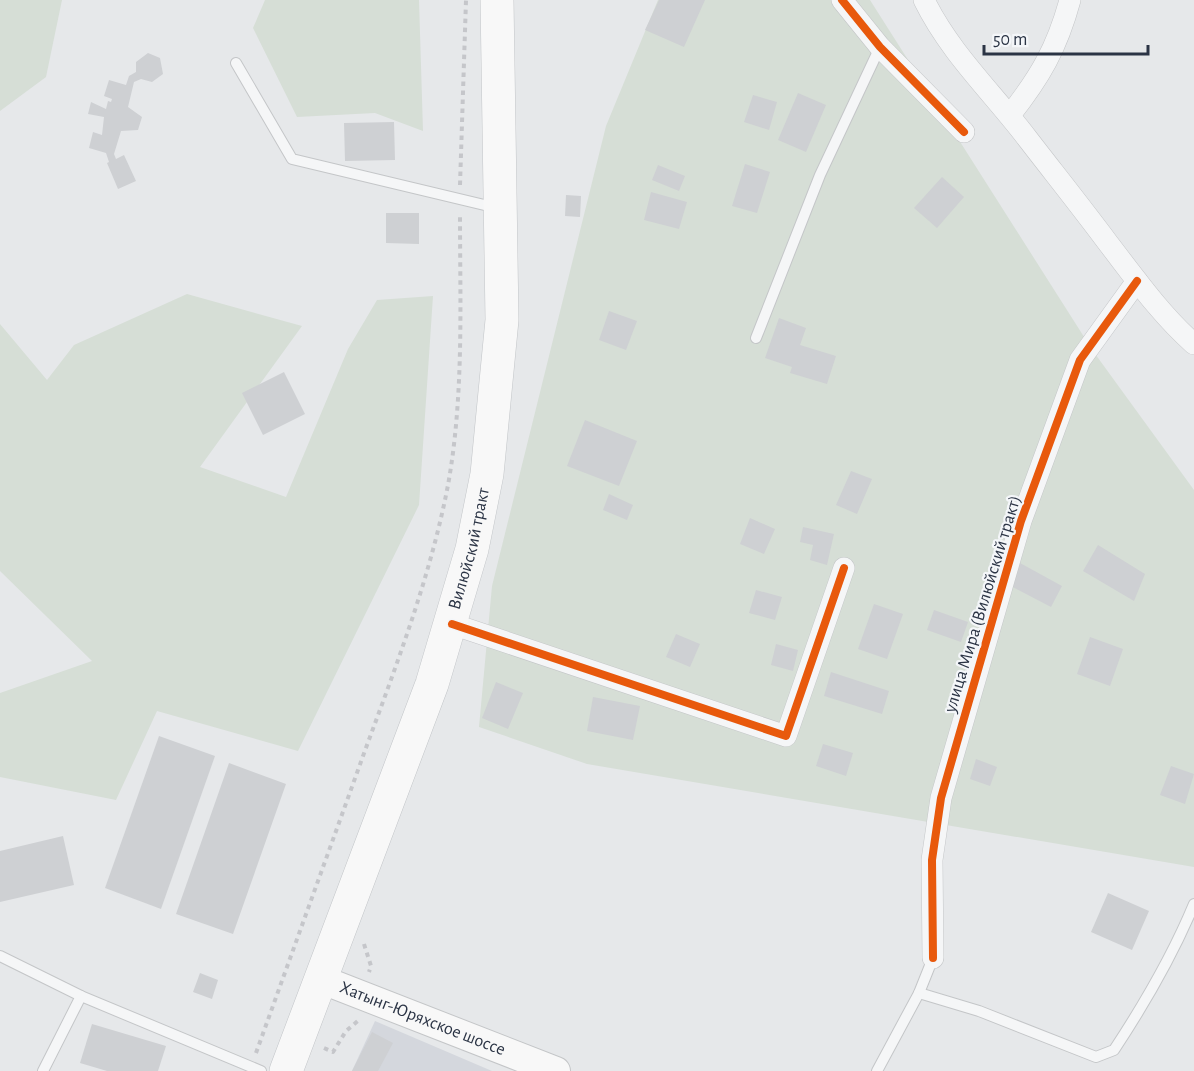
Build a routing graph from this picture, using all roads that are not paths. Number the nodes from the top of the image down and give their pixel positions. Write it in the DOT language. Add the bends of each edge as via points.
graph roads {
  1 [pos="497,0"];
  2 [pos="842,0"];
  3 [pos="924,0"];
  4 [pos="1070,0"];
  5 [pos="880,47"];
  6 [pos="236,63"];
  7 [pos="1010,115"];
  8 [pos="964,132"];
  9 [pos="501,208"];
  10 [pos="1137,281"];
  11 [pos="756,338"];
  12 [pos="1194,344"];
  13 [pos="844,568"];
  14 [pos="452,624"];
  15 [pos="1194,904"];
  16 [pos="0,956"];
  17 [pos="933,958"];
  18 [pos="320,980"];
  19 [pos="919,993"];
  20 [pos="81,996"];
  21 [pos="256,1069"];
  22 [pos="43,1071"];
  23 [pos="286,1071"];
  24 [pos="556,1071"];
  25 [pos="877,1071"];
  1 -- 9 [label="main road, Вилюйский тракт"];
  2 -- 5 [label="street"];
  3 -- 7 [label="street" via="961,61"];
  4 -- 7 [label="street" via="1038,80"];
  5 -- 8 [label="street"];
  5 -- 11 [label="lane" via="820,175"];
  6 -- 9 [label="lane" via="292,159"];
  7 -- 10 [label="street"];
  9 -- 14 [label="main road, Вилюйский тракт" via="502,320 488,463 472,549"];
  10 -- 12 [label="street"];
  10 -- 17 [label="street, улица Мира (Вилюйский тракт)" via="1080,360 1018,532 941,798 932,860"];
  13 -- 14 [label="street" via="786,736"];
  14 -- 18 [label="main road, Вилюйский тракт"];
  15 -- 19 [label="lane" via="1153,991 1114,1050 1106,1055 1096,1057 979,1011"];
  16 -- 20 [label="lane"];
  17 -- 19 [label="lane"];
  18 -- 23 [label="main road, Вилюйский тракт"];
  18 -- 24 [label="main road, Хатынг-Юряхское шоссе"];
  19 -- 25 [label="lane"];
  20 -- 21 [label="lane"];
  20 -- 22 [label="lane"];
}
